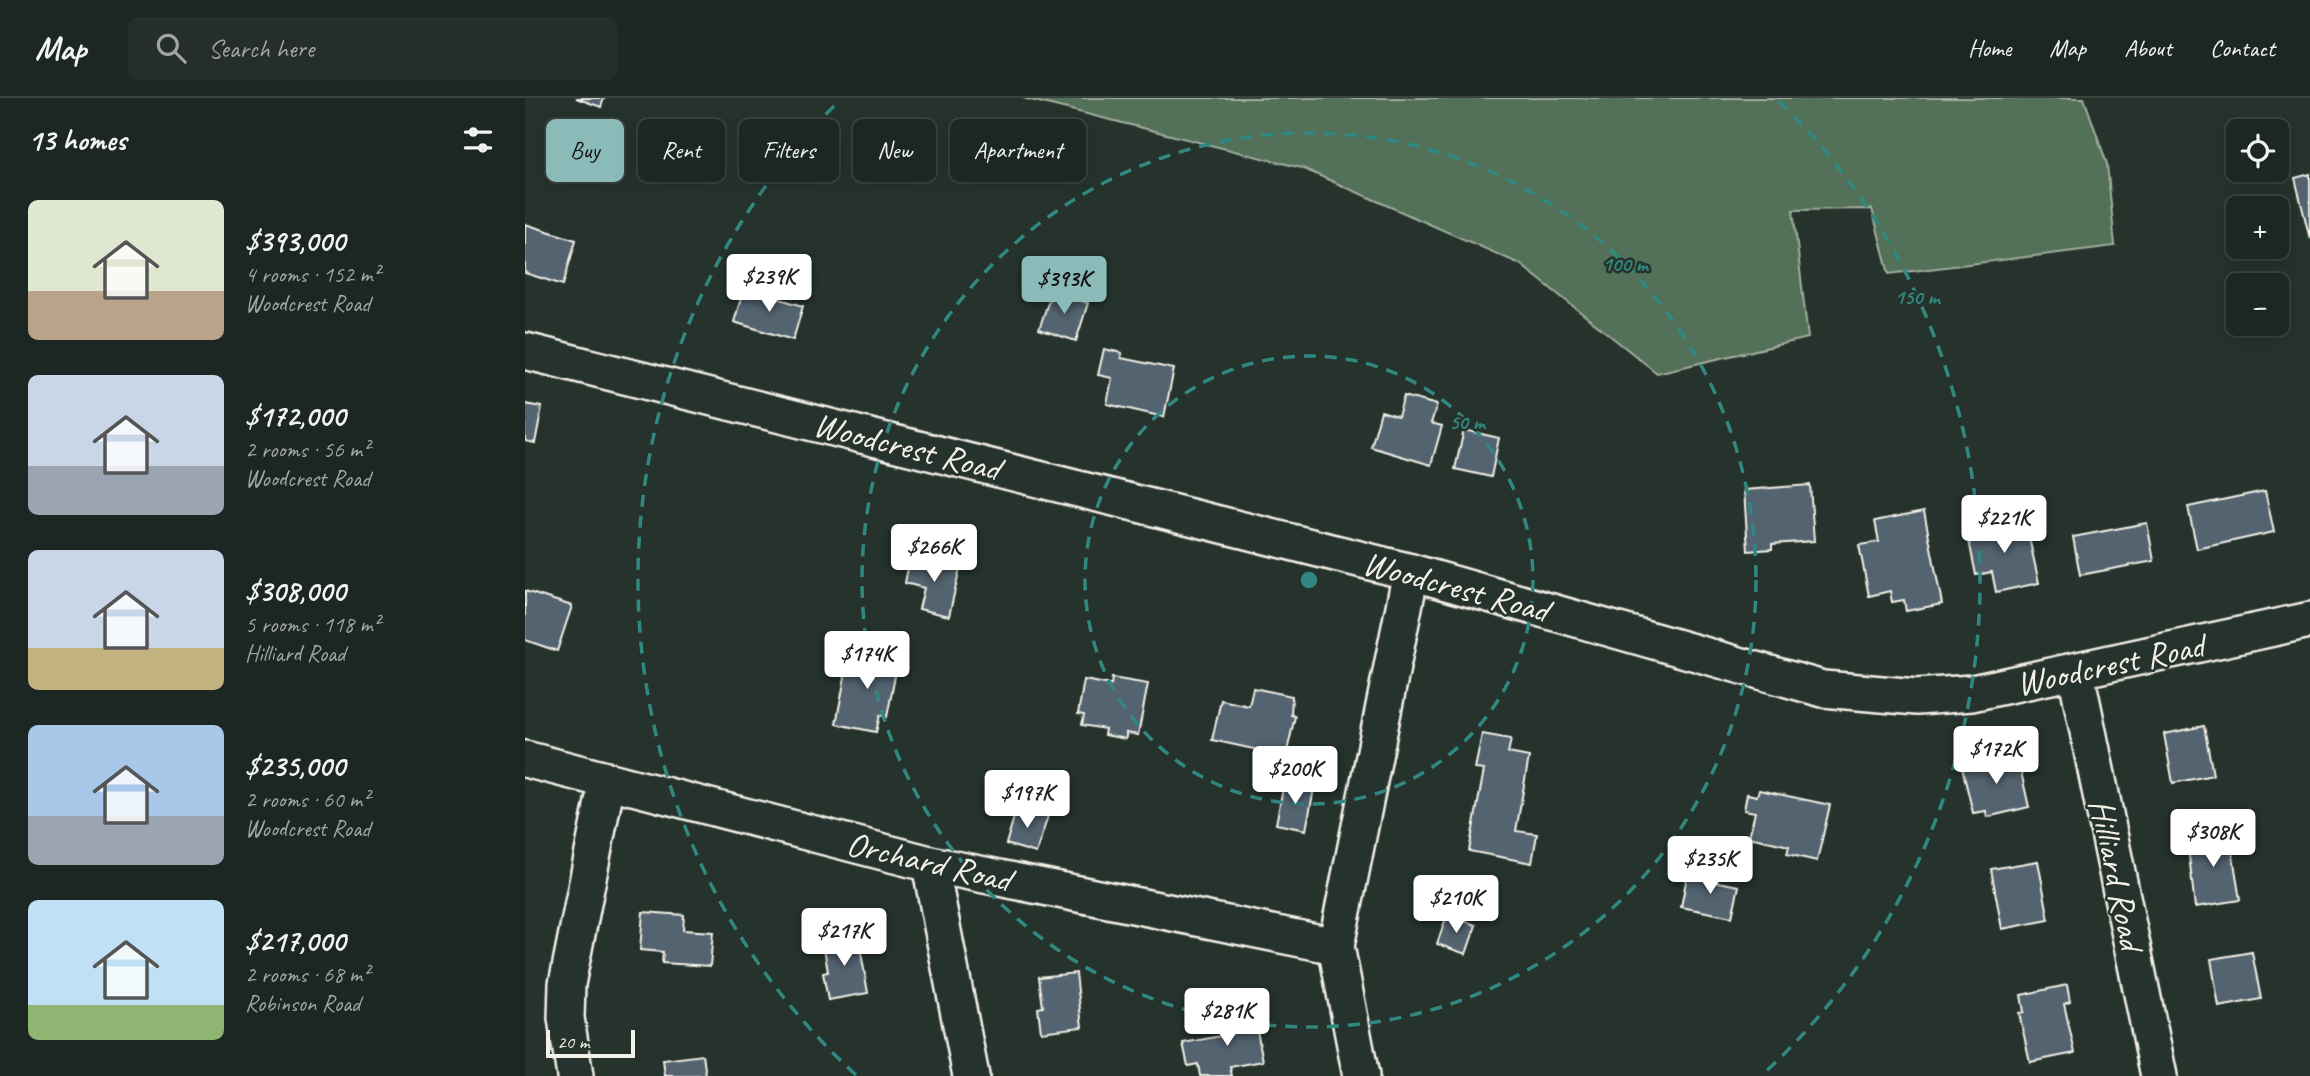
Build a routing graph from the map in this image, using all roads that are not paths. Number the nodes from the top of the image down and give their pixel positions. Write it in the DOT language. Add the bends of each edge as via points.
graph roads {
  1 [pos="525,351"];
  2 [pos="1411,572"];
  3 [pos="2310,620"];
  4 [pos="2076,673"];
  5 [pos="525,759"];
  6 [pos="607,782"];
  7 [pos="930,864"];
  8 [pos="1336,946"];
  9 [pos="575,1076"];
  10 [pos="971,1076"];
  11 [pos="1361,1076"];
  12 [pos="2159,1076"];
  1 -- 2 [label="street, Woodcrest Road"];
  2 -- 4 [label="street, Woodcrest Road" via="1823,690 1917,697 1972,693"];
  2 -- 8 [label="street"];
  3 -- 4 [label="street, Woodcrest Road"];
  4 -- 12 [label="street, Hilliard Road"];
  5 -- 6 [label="street, Orchard Road"];
  6 -- 7 [label="street, Orchard Road"];
  6 -- 9 [label="street" via="567,984 566,1018"];
  7 -- 8 [label="street, Orchard Road"];
  7 -- 10 [label="street"];
  8 -- 11 [label="street"];
}
